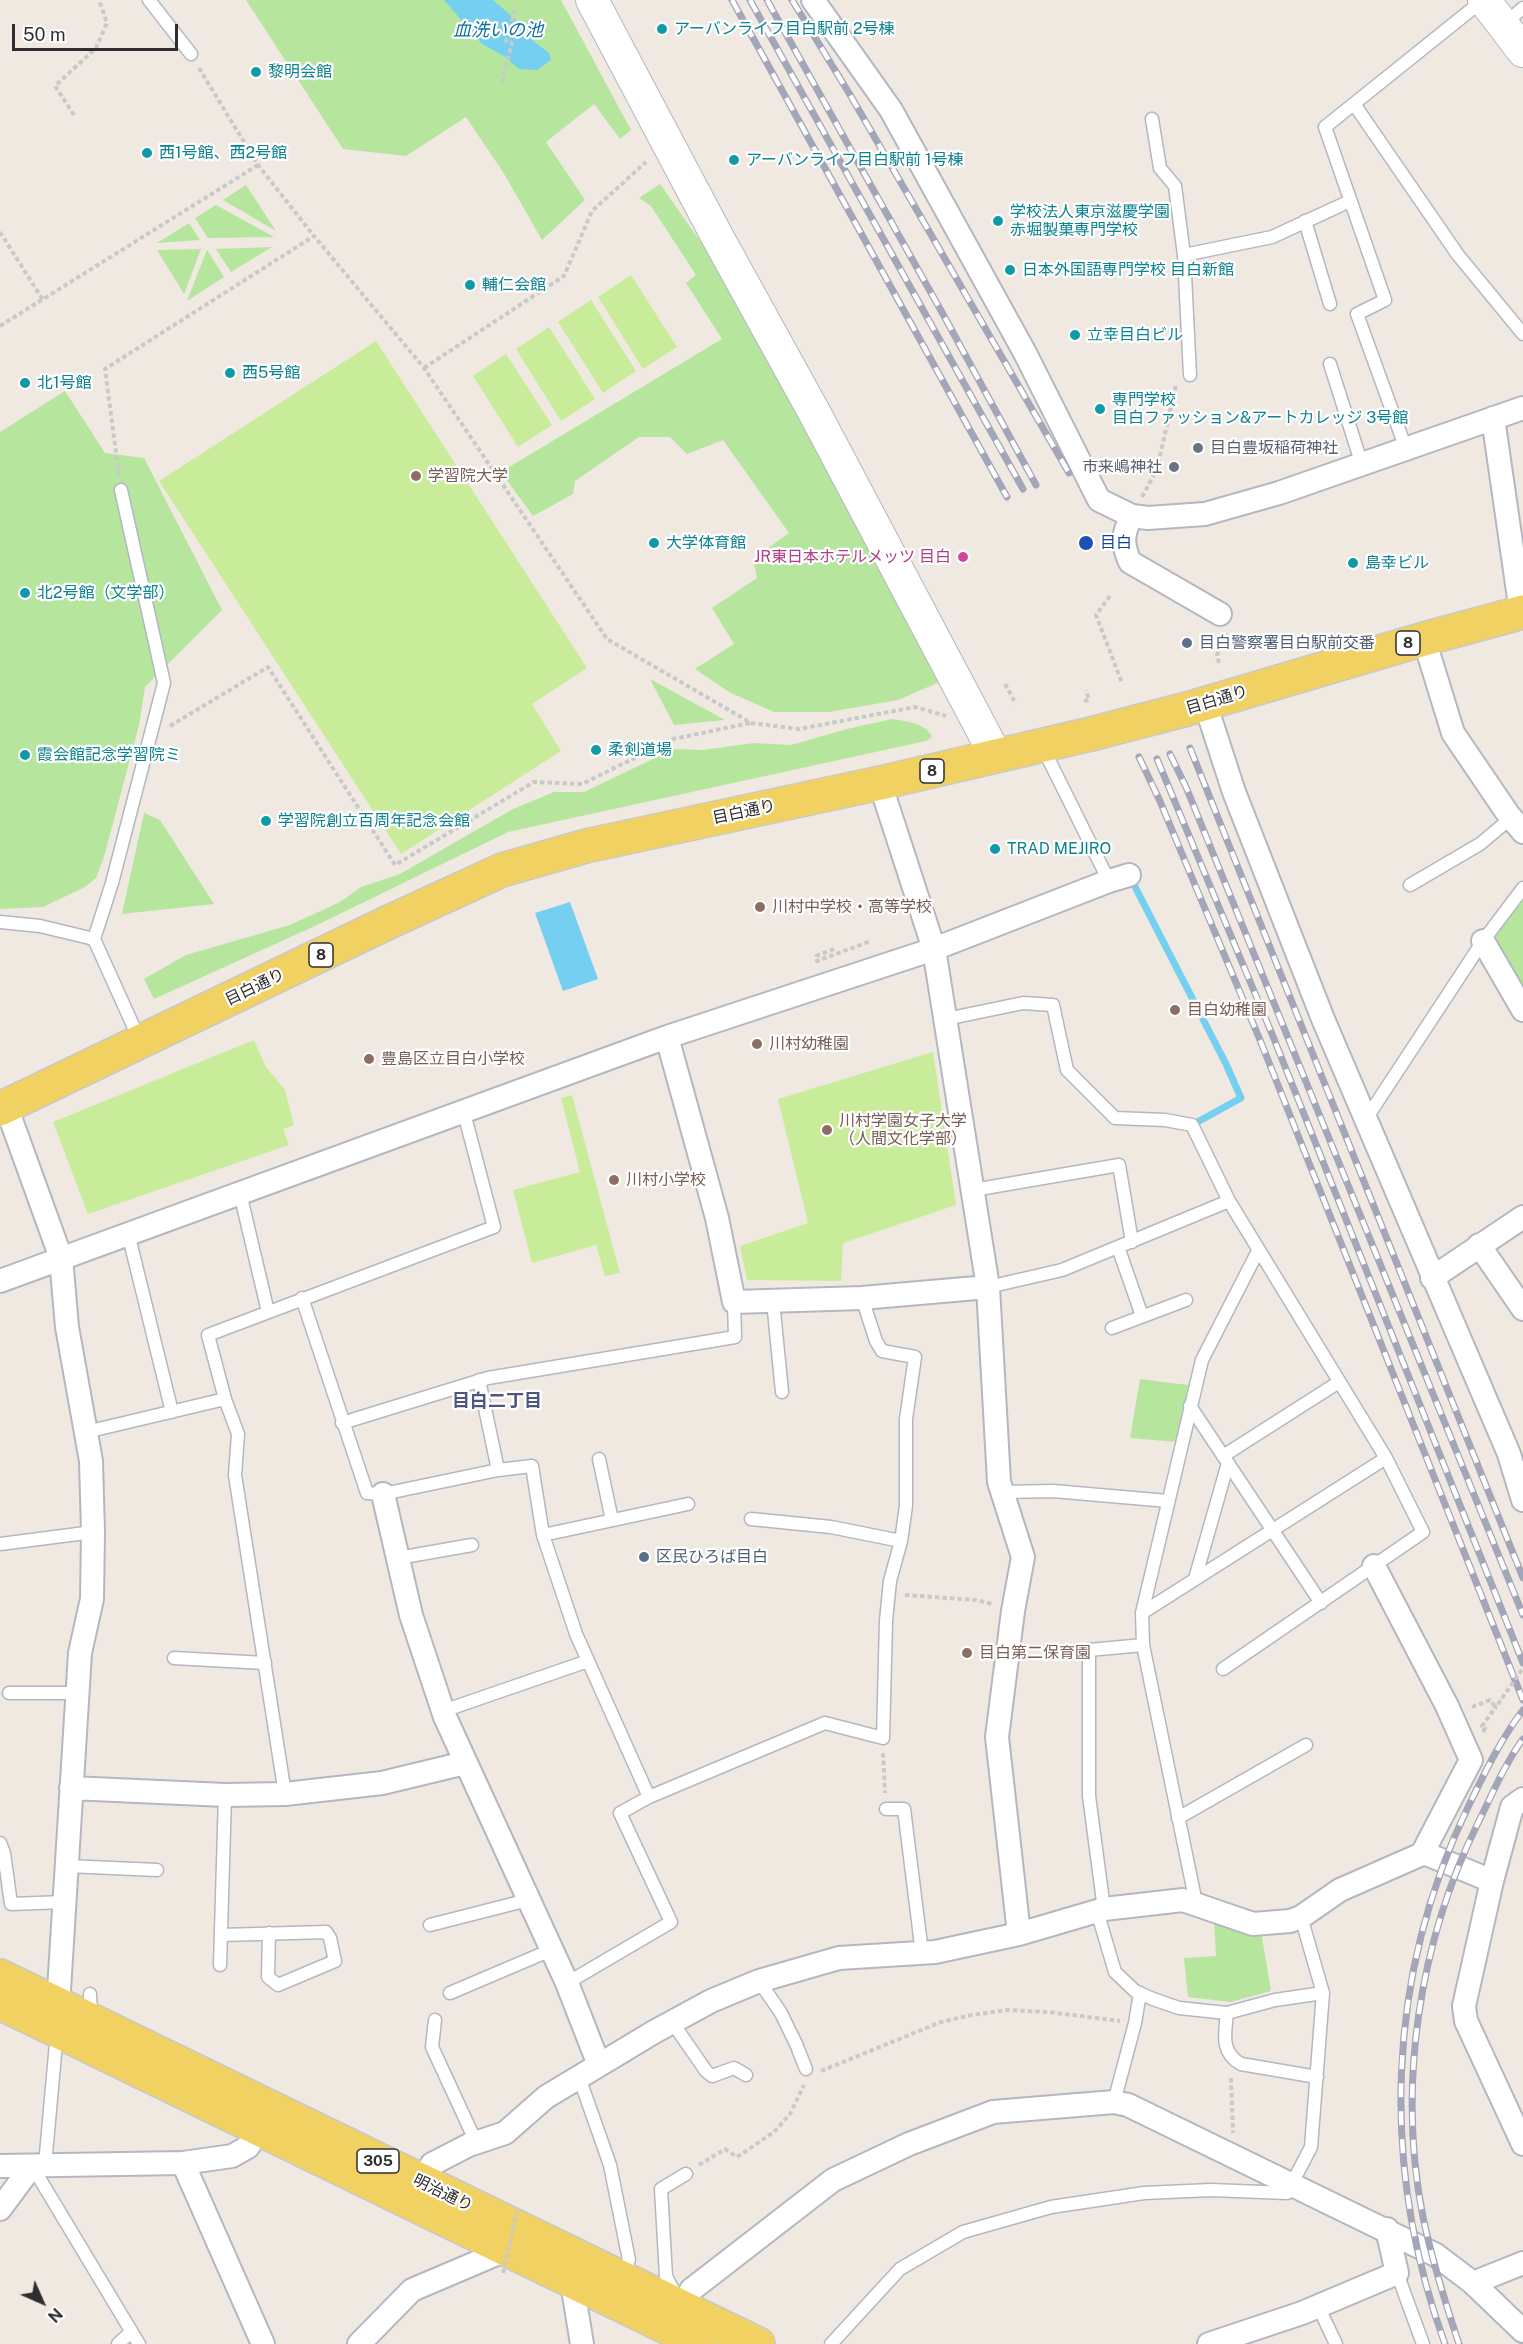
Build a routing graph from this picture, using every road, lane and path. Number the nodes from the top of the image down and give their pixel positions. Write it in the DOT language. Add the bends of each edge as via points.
graph roads {
  1 [pos="99,0"];
  2 [pos="149,0"];
  3 [pos="592,0"];
  4 [pos="813,0"];
  5 [pos="1484,0"];
  6 [pos="516,5"];
  7 [pos="1513,17"];
  8 [pos="1523,51"];
  9 [pos="191,54"];
  10 [pos="502,82"];
  11 [pos="1354,104"];
  12 [pos="74,115"];
  13 [pos="1152,119"];
  14 [pos="646,162"];
  15 [pos="258,165"];
  16 [pos="1350,201"];
  17 [pos="1305,222"];
  18 [pos="0,232"];
  19 [pos="314,236"];
  20 [pos="1184,255"];
  21 [pos="43,300"];
  22 [pos="1330,304"];
  23 [pos="0,326"];
  24 [pos="1523,334"];
  25 [pos="1330,364"];
  26 [pos="424,368"];
  27 [pos="1190,375"];
  28 [pos="1523,408"];
  29 [pos="1493,418"];
  30 [pos="1406,448"];
  31 [pos="1362,465"];
  32 [pos="121,490"];
  33 [pos="1132,516"];
  34 [pos="1110,596"];
  35 [pos="1522,612"];
  36 [pos="1225,621"];
  37 [pos="1424,639"];
  38 [pos="1219,663"];
  39 [pos="1122,683"];
  40 [pos="1005,684"];
  41 [pos="1086,690"];
  42 [pos="1084,701"];
  43 [pos="1016,704"];
  44 [pos="1196,706"];
  45 [pos="949,717"];
  46 [pos="751,723"];
  47 [pos="149,739"];
  48 [pos="1042,745"];
  49 [pos="996,756"];
  50 [pos="880,783"];
  51 [pos="1517,825"];
  52 [pos="1119,878"];
  53 [pos="1410,885"];
  54 [pos="1523,888"];
  55 [pos="0,922"];
  56 [pos="94,939"];
  57 [pos="871,940"];
  58 [pos="1483,941"];
  59 [pos="933,948"];
  60 [pos="834,950"];
  61 [pos="1523,1010"];
  62 [pos="946,1019"];
  63 [pos="667,1037"];
  64 [pos="140,1042"];
  65 [pos="3,1108"];
  66 [pos="464,1113"];
  67 [pos="1366,1119"];
  68 [pos="973,1190"];
  69 [pos="240,1193"];
  70 [pos="1229,1202"];
  71 [pos="1523,1217"];
  72 [pos="128,1233"];
  73 [pos="1132,1242"];
  74 [pos="1479,1245"];
  75 [pos="1118,1247"];
  76 [pos="1258,1251"];
  77 [pos="62,1258"];
  78 [pos="1432,1278"];
  79 [pos="0,1281"];
  80 [pos="988,1287"];
  81 [pos="302,1298"];
  82 [pos="862,1298"];
  83 [pos="1186,1300"];
  84 [pos="773,1301"];
  85 [pos="734,1302"];
  86 [pos="1523,1309"];
  87 [pos="268,1312"];
  88 [pos="1142,1316"];
  89 [pos="1112,1328"];
  90 [pos="479,1380"];
  91 [pos="1339,1382"];
  92 [pos="782,1392"];
  93 [pos="225,1399"];
  94 [pos="1190,1406"];
  95 [pos="172,1412"];
  96 [pos="342,1423"];
  97 [pos="86,1432"];
  98 [pos="1386,1458"];
  99 [pos="599,1459"];
  100 [pos="1225,1460"];
  101 [pos="498,1470"];
  102 [pos="1002,1492"];
  103 [pos="383,1494"];
  104 [pos="1523,1500"];
  105 [pos="1168,1501"];
  106 [pos="688,1504"];
  107 [pos="752,1519"];
  108 [pos="612,1520"];
  109 [pos="1271,1531"];
  110 [pos="93,1532"];
  111 [pos="543,1535"];
  112 [pos="901,1541"];
  113 [pos="0,1545"];
  114 [pos="471,1545"];
  115 [pos="398,1558"];
  116 [pos="1374,1566"];
  117 [pos="1195,1579"];
  118 [pos="889,1594"];
  119 [pos="1321,1603"];
  120 [pos="1013,1611"];
  121 [pos="1142,1613"];
  122 [pos="1009,1645"];
  123 [pos="1143,1645"];
  124 [pos="1089,1650"];
  125 [pos="174,1658"];
  126 [pos="588,1661"];
  127 [pos="265,1663"];
  128 [pos="1523,1668"];
  129 [pos="1223,1669"];
  130 [pos="77,1692"];
  131 [pos="9,1693"];
  132 [pos="443,1712"];
  133 [pos="1488,1719"];
  134 [pos="883,1738"];
  135 [pos="1306,1745"];
  136 [pos="465,1763"];
  137 [pos="71,1788"];
  138 [pos="285,1794"];
  139 [pos="225,1795"];
  140 [pos="649,1797"];
  141 [pos="1523,1799"];
  142 [pos="886,1809"];
  143 [pos="1178,1818"];
  144 [pos="0,1843"];
  145 [pos="1422,1854"];
  146 [pos="67,1866"];
  147 [pos="157,1870"];
  148 [pos="1492,1881"];
  149 [pos="528,1900"];
  150 [pos="64,1902"];
  151 [pos="1196,1903"];
  152 [pos="1101,1910"];
  153 [pos="1300,1917"];
  154 [pos="430,1925"];
  155 [pos="269,1933"];
  156 [pos="1019,1934"];
  157 [pos="222,1935"];
  158 [pos="551,1950"];
  159 [pos="922,1953"];
  160 [pos="220,1965"];
  161 [pos="0,1976"];
  162 [pos="759,1981"];
  163 [pos="567,1983"];
  164 [pos="450,1993"];
  165 [pos="1323,1993"];
  166 [pos="1140,1994"];
  167 [pos="0,2003"];
  168 [pos="1227,2013"];
  169 [pos="57,2019"];
  170 [pos="435,2020"];
  171 [pos="672,2022"];
  172 [pos="1135,2024"];
  173 [pos="1232,2059"];
  174 [pos="599,2065"];
  175 [pos="831,2067"];
  176 [pos="746,2076"];
  177 [pos="805,2076"];
  178 [pos="579,2077"];
  179 [pos="1317,2077"];
  180 [pos="1114,2102"];
  181 [pos="268,2121"];
  182 [pos="476,2142"];
  183 [pos="1523,2144"];
  184 [pos="1226,2152"];
  185 [pos="183,2163"];
  186 [pos="38,2165"];
  187 [pos="0,2166"];
  188 [pos="686,2174"];
  189 [pos="421,2182"];
  190 [pos="1293,2185"];
  191 [pos="0,2209"];
  192 [pos="517,2211"];
  193 [pos="1387,2229"];
  194 [pos="504,2262"];
  195 [pos="1523,2263"];
  196 [pos="1397,2273"];
  197 [pos="620,2278"];
  198 [pos="573,2283"];
  199 [pos="1473,2283"];
  200 [pos="1318,2306"];
  201 [pos="677,2319"];
  202 [pos="1523,2331"];
  203 [pos="131,2332"];
  204 [pos="118,2344"];
  205 [pos="139,2344"];
  206 [pos="263,2344"];
  207 [pos="358,2344"];
  208 [pos="582,2344"];
  209 [pos="701,2344"];
  210 [pos="758,2344"];
  211 [pos="831,2344"];
  212 [pos="1209,2344"];
  213 [pos="1336,2344"];
  214 [pos="1423,2344"];
  1 -- 12 [label="path" via="107,23 96,48 55,86"];
  2 -- 9 [label="lane"];
  3 -- 49 [label="street"];
  4 -- 33 [label="street" via="891,110 1025,353 1099,500"];
  5 -- 7 [label="street"];
  5 -- 11 [label="lane"];
  6 -- 10 [label="path" via="506,41 512,43"];
  7 -- 8 [label="street"];
  9 -- 15 [label="path"];
  11 -- 16 [label="lane" via="1325,127"];
  11 -- 24 [label="lane" via="1458,255"];
  13 -- 20 [label="lane" via="1160,168 1176,186"];
  14 -- 26 [label="path" via="592,211 564,276"];
  15 -- 19 [label="path"];
  15 -- 21 [label="path"];
  16 -- 17 [label="lane"];
  16 -- 30 [label="lane" via="1385,300 1357,314"];
  17 -- 20 [label="lane" via="1272,237"];
  17 -- 22 [label="lane"];
  18 -- 21 [label="path"];
  19 -- 26 [label="path"];
  19 -- 32 [label="path" via="105,369"];
  20 -- 27 [label="lane"];
  21 -- 23 [label="path"];
  25 -- 31 [label="lane"];
  26 -- 46 [label="path" via="607,639"];
  27 -- 33 [label="path" via="1175,385 1157,468"];
  28 -- 29 [label="street"];
  29 -- 30 [label="street"];
  29 -- 35 [label="street"];
  30 -- 31 [label="street"];
  31 -- 33 [label="street" via="1205,514"];
  32 -- 47 [label="lane" via="164,683"];
  33 -- 36 [label="street" via="1123,548 1130,562"];
  34 -- 39 [label="path" via="1096,615"];
  35 -- 37 [label="main road, 目白通り / 8"];
  36 -- 38 [label="path" via="1217,655"];
  37 -- 44 [label="main road, 目白通り / 8"];
  37 -- 51 [label="street" via="1453,734"];
  40 -- 43 [label="path"];
  41 -- 42 [label="path" via="1089,700"];
  44 -- 48 [label="main road, 目白通り / 8, bridge"];
  44 -- 67 [label="street"];
  45 -- 46 [label="path" via="915,707 799,729"];
  46 -- 47 [label="path" via="674,740 582,784 534,782 395,865 268,667"];
  47 -- 56 [label="lane"];
  48 -- 49 [label="main road, 目白通り / 8"];
  48 -- 52 [label="lane"];
  49 -- 50 [label="main road, 目白通り / 8"];
  50 -- 59 [label="street"];
  50 -- 64 [label="main road, 目白通り / 8" via="586,846 502,870"];
  51 -- 53 [label="lane"];
  52 -- 59 [label="street"];
  54 -- 58 [label="lane"];
  55 -- 56 [label="lane" via="40,926"];
  56 -- 64 [label="lane"];
  57 -- 60 [label="path" via="817,961 816,956"];
  58 -- 61 [label="street"];
  58 -- 67 [label="lane"];
  59 -- 62 [label="street"];
  59 -- 63 [label="street"];
  62 -- 68 [label="street"];
  62 -- 70 [label="lane" via="1023,1003 1053,1005 1067,1070 1115,1118 1192,1125"];
  63 -- 66 [label="street"];
  63 -- 85 [label="street" via="717,1218"];
  64 -- 65 [label="main road, 目白通り / 8"];
  65 -- 77 [label="street"];
  66 -- 69 [label="street"];
  66 -- 81 [label="lane" via="494,1227"];
  67 -- 78 [label="street"];
  68 -- 73 [label="lane" via="1119,1165"];
  68 -- 80 [label="street"];
  69 -- 72 [label="street"];
  69 -- 87 [label="lane"];
  70 -- 73 [label="lane"];
  70 -- 76 [label="lane"];
  71 -- 74 [label="street"];
  72 -- 77 [label="street"];
  72 -- 95 [label="lane"];
  73 -- 75 [label="lane"];
  74 -- 78 [label="street"];
  74 -- 86 [label="street"];
  75 -- 80 [label="lane" via="1062,1270"];
  75 -- 88 [label="lane"];
  76 -- 91 [label="lane"];
  76 -- 94 [label="lane" via="1202,1360"];
  77 -- 79 [label="street"];
  77 -- 97 [label="street" via="67,1327"];
  78 -- 104 [label="street" via="1509,1454"];
  80 -- 82 [label="street"];
  80 -- 102 [label="street"];
  81 -- 87 [label="lane"];
  81 -- 96 [label="lane"];
  82 -- 84 [label="street"];
  82 -- 112 [label="lane" via="882,1351 915,1357 906,1419 906,1506"];
  83 -- 88 [label="lane"];
  84 -- 85 [label="street"];
  84 -- 92 [label="lane"];
  85 -- 90 [label="lane" via="735,1337"];
  87 -- 93 [label="lane" via="208,1335"];
  88 -- 89 [label="lane"];
  90 -- 96 [label="lane"];
  90 -- 101 [label="lane"];
  91 -- 98 [label="lane"];
  91 -- 100 [label="lane"];
  93 -- 95 [label="lane"];
  93 -- 127 [label="lane" via="238,1434 235,1475"];
  94 -- 100 [label="lane"];
  94 -- 105 [label="lane"];
  95 -- 97 [label="lane"];
  96 -- 103 [label="lane" via="367,1493"];
  97 -- 110 [label="street"];
  98 -- 109 [label="lane"];
  98 -- 116 [label="lane" via="1423,1532"];
  99 -- 108 [label="lane"];
  100 -- 109 [label="lane"];
  100 -- 117 [label="lane"];
  101 -- 103 [label="lane"];
  101 -- 111 [label="lane" via="532,1466"];
  102 -- 105 [label="lane" via="1053,1491"];
  102 -- 120 [label="street" via="1023,1557"];
  103 -- 115 [label="street"];
  105 -- 121 [label="lane"];
  106 -- 108 [label="lane"];
  107 -- 112 [label="lane" via="831,1527"];
  108 -- 111 [label="lane"];
  109 -- 117 [label="lane"];
  109 -- 119 [label="lane"];
  110 -- 113 [label="lane"];
  110 -- 130 [label="street" via="92,1599 80,1653"];
  111 -- 126 [label="lane"];
  112 -- 118 [label="lane"];
  114 -- 115 [label="lane"];
  115 -- 132 [label="street" via="411,1615"];
  116 -- 119 [label="lane"];
  116 -- 145 [label="street" via="1471,1760"];
  117 -- 121 [label="lane"];
  118 -- 120 [label="path" via="976,1599"];
  118 -- 134 [label="lane"];
  119 -- 129 [label="lane"];
  120 -- 122 [label="street"];
  121 -- 123 [label="lane"];
  122 -- 124 [label="path"];
  122 -- 156 [label="street" via="997,1737"];
  123 -- 124 [label="lane"];
  123 -- 143 [label="lane"];
  124 -- 152 [label="lane" via="1089,1796"];
  125 -- 127 [label="lane"];
  126 -- 132 [label="lane"];
  126 -- 140 [label="lane"];
  127 -- 138 [label="lane"];
  128 -- 133 [label="path, bridge"];
  130 -- 131 [label="lane"];
  130 -- 137 [label="street"];
  132 -- 136 [label="street"];
  134 -- 140 [label="lane" via="825,1723"];
  134 -- 142 [label="path"];
  135 -- 143 [label="lane"];
  136 -- 138 [label="street" via="382,1783"];
  136 -- 149 [label="street"];
  137 -- 139 [label="street"];
  137 -- 146 [label="street"];
  138 -- 139 [label="street"];
  139 -- 157 [label="lane"];
  140 -- 163 [label="lane" via="620,1813 671,1922"];
  141 -- 148 [label="street" via="1512,1807"];
  142 -- 159 [label="lane" via="904,1809"];
  143 -- 151 [label="lane"];
  144 -- 150 [label="lane" via="11,1904"];
  145 -- 148 [label="street"];
  145 -- 153 [label="street" via="1340,1890"];
  146 -- 147 [label="lane"];
  146 -- 150 [label="street"];
  148 -- 183 [label="street" via="1464,2006 1466,2021"];
  149 -- 154 [label="lane"];
  149 -- 158 [label="street"];
  150 -- 169 [label="street"];
  151 -- 152 [label="street" via="1183,1900"];
  151 -- 153 [label="street" via="1253,1924"];
  152 -- 156 [label="street"];
  152 -- 166 [label="lane" via="1115,1972"];
  153 -- 165 [label="lane"];
  155 -- 155 [label="lane" via="268,1977 278,1985 335,1961 326,1932"];
  155 -- 157 [label="lane"];
  156 -- 159 [label="street"];
  157 -- 160 [label="lane"];
  158 -- 163 [label="street"];
  158 -- 164 [label="lane"];
  159 -- 162 [label="street" via="839,1958"];
  161 -- 169 [label="main road, 明治通り / 305"];
  162 -- 171 [label="street"];
  162 -- 177 [label="lane" via="781,2013"];
  163 -- 174 [label="street"];
  165 -- 168 [label="lane"];
  165 -- 179 [label="lane"];
  166 -- 168 [label="lane" via="1179,2007"];
  166 -- 172 [label="lane"];
  167 -- 169 [label="main road, 明治通り / 305"];
  168 -- 173 [label="lane" via="1224,2044"];
  169 -- 181 [label="main road, 明治通り / 305"];
  169 -- 181 [label="main road, 明治通り / 305" via="90,2008"];
  169 -- 186 [label="lane"];
  170 -- 182 [label="lane" via="432,2047"];
  171 -- 174 [label="street"];
  171 -- 176 [label="lane" via="712,2076 734,2068"];
  172 -- 175 [label="path" via="1006,2010 941,2022"];
  172 -- 180 [label="lane"];
  173 -- 179 [label="lane" via="1241,2064"];
  173 -- 184 [label="path" via="1233,2134"];
  174 -- 178 [label="street"];
  177 -- 188 [label="path" via="790,2114 774,2132 737,2157 725,2149"];
  178 -- 182 [label="street" via="546,2097 505,2133"];
  178 -- 197 [label="lane" via="610,2165 629,2260"];
  179 -- 190 [label="lane" via="1311,2147"];
  180 -- 184 [label="street"];
  180 -- 201 [label="street" via="993,2112 834,2180 691,2290"];
  181 -- 185 [label="street" via="248,2147 231,2156"];
  181 -- 189 [label="main road, 明治通り / 305"];
  181 -- 194 [label="main road, 明治通り / 305"];
  182 -- 189 [label="street" via="432,2164"];
  184 -- 190 [label="street"];
  185 -- 186 [label="street"];
  185 -- 206 [label="street"];
  186 -- 187 [label="street"];
  186 -- 191 [label="street"];
  186 -- 203 [label="lane"];
  188 -- 201 [label="lane" via="660,2189 666,2276"];
  189 -- 197 [label="main road, 明治通り / 305"];
  190 -- 193 [label="street"];
  190 -- 211 [label="lane" via="1287,2193 1144,2193 1051,2207 963,2232 900,2269"];
  192 -- 194 [label="path, bridge"];
  193 -- 196 [label="street"];
  193 -- 199 [label="street" via="1436,2255"];
  194 -- 198 [label="main road, 明治通り / 305"];
  194 -- 207 [label="street" via="412,2290"];
  195 -- 199 [label="street"];
  196 -- 200 [label="street"];
  196 -- 214 [label="lane"];
  197 -- 201 [label="main road, 明治通り / 305"];
  198 -- 201 [label="main road, 明治通り / 305"];
  198 -- 208 [label="street"];
  199 -- 202 [label="street"];
  200 -- 212 [label="street"];
  200 -- 213 [label="lane"];
  201 -- 209 [label="main road, 明治通り / 305"];
  201 -- 210 [label="main road, 明治通り / 305"];
  203 -- 204 [label="lane"];
  203 -- 205 [label="lane"];
}
